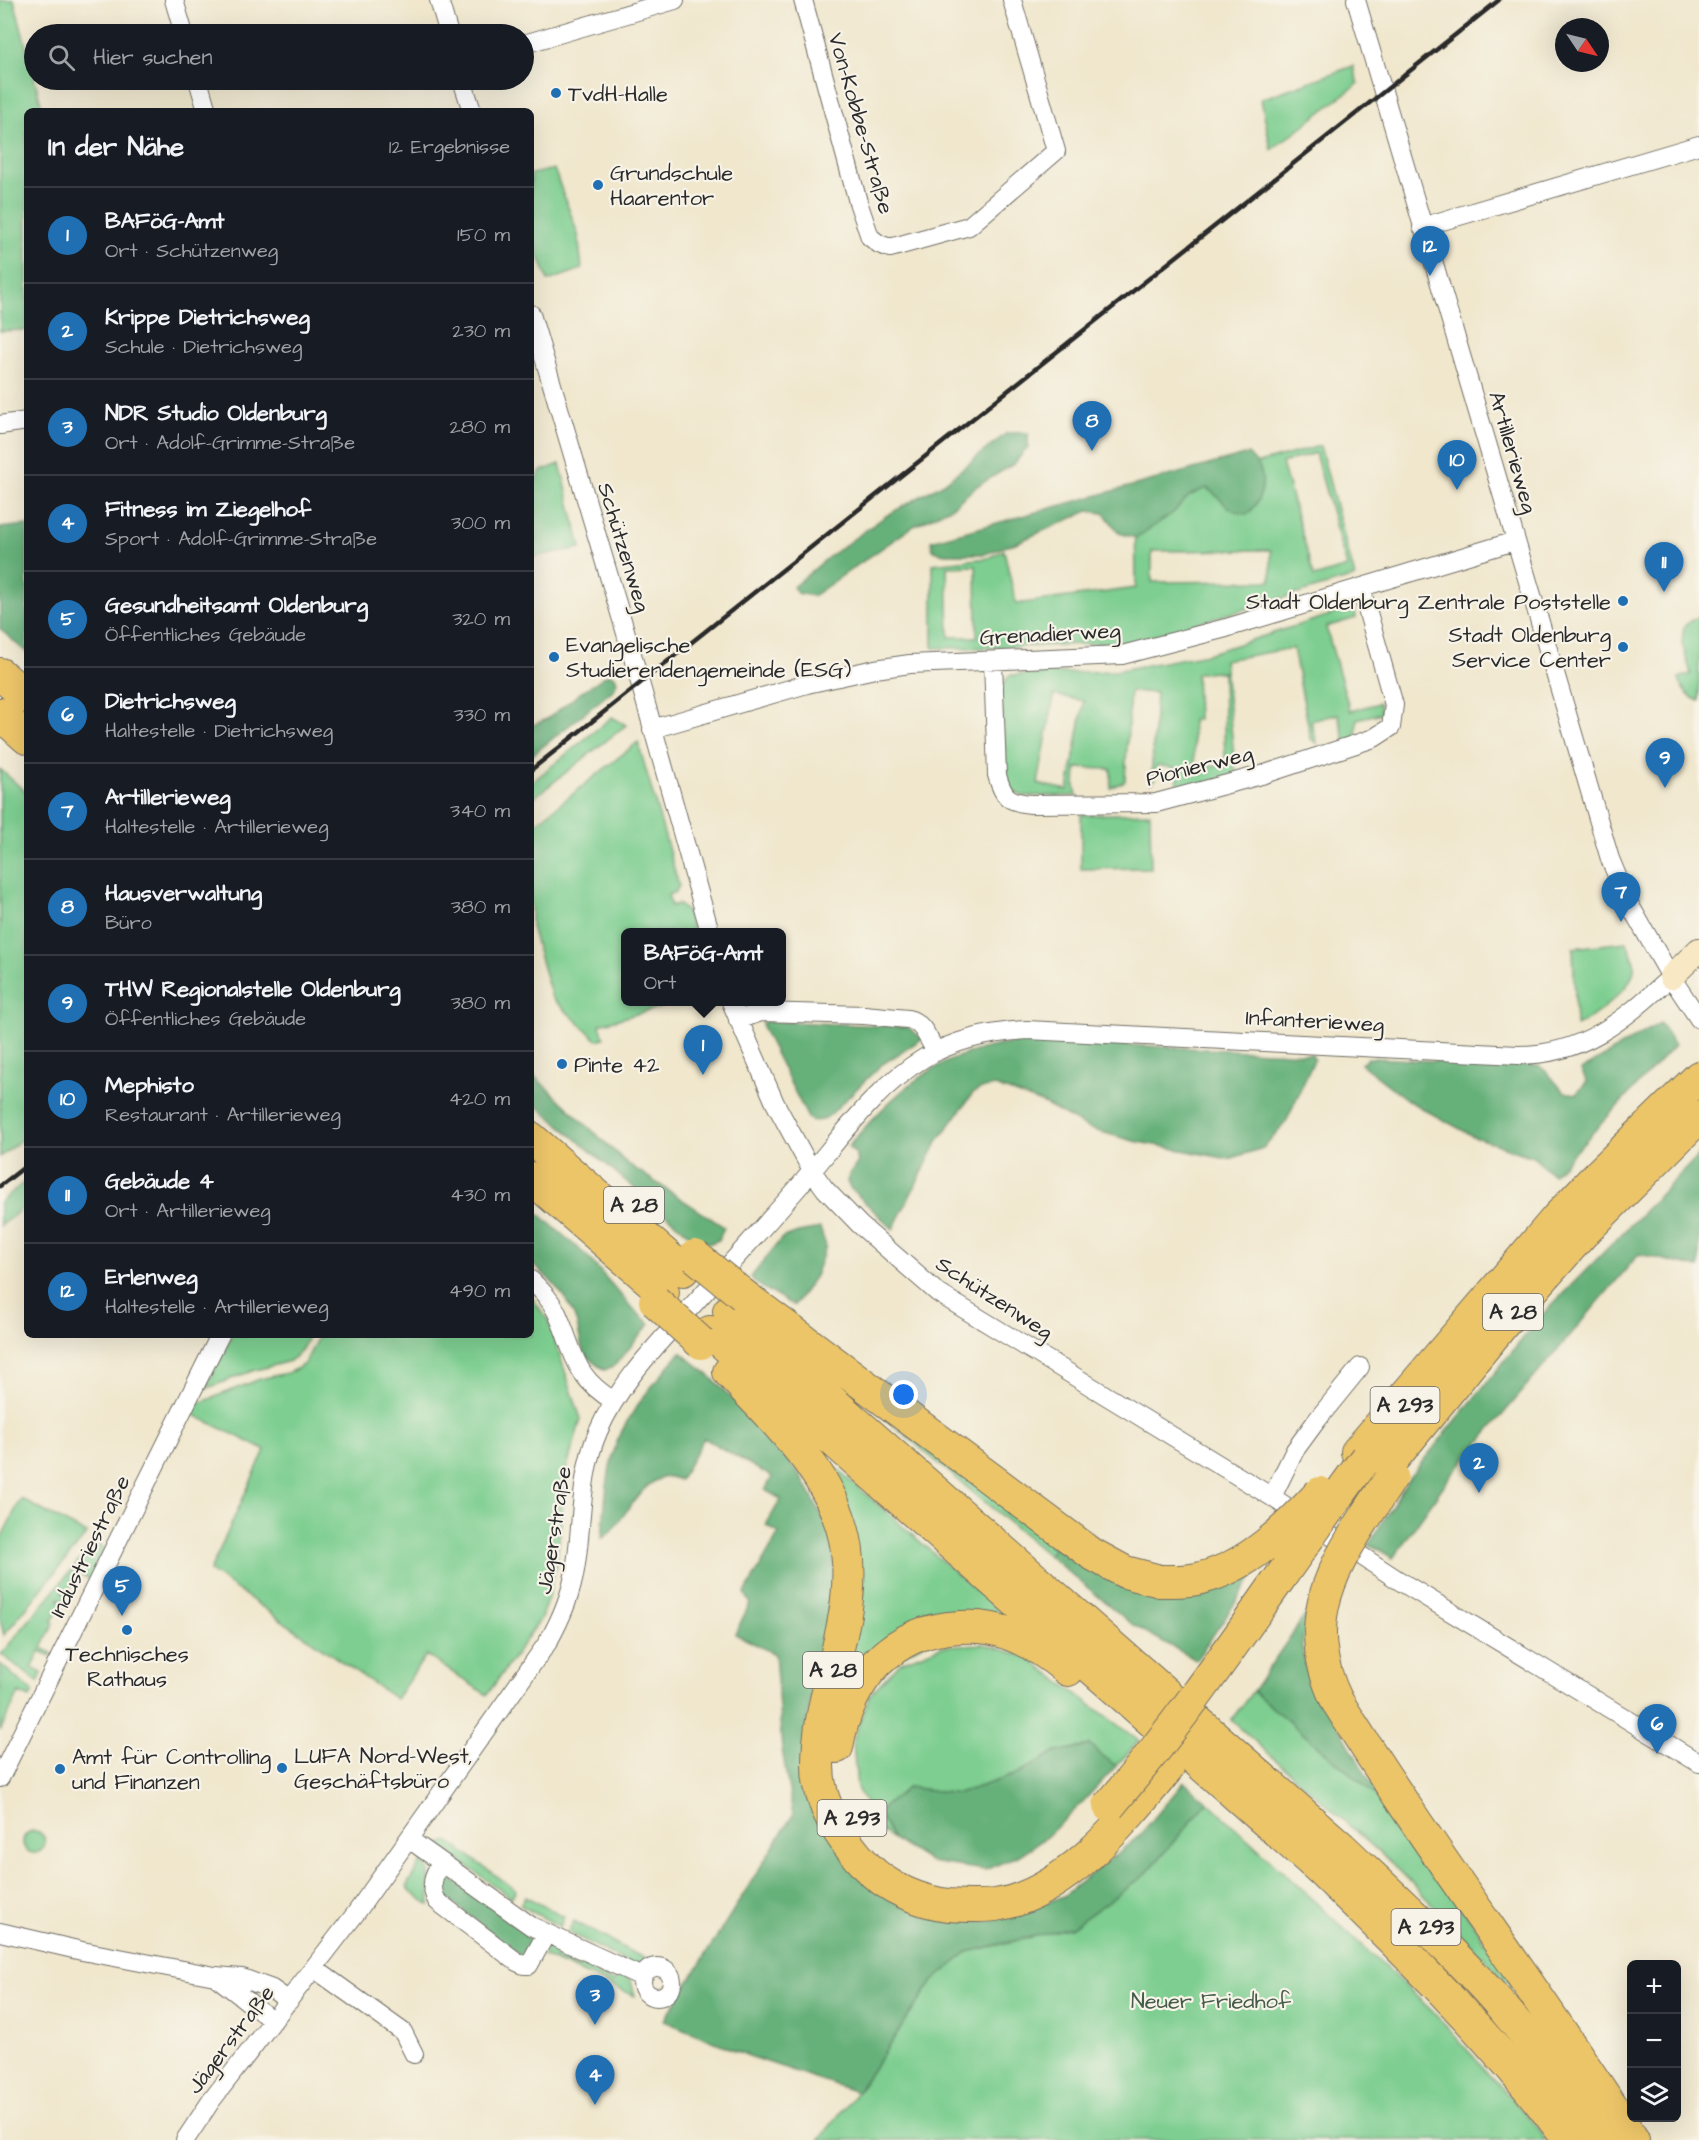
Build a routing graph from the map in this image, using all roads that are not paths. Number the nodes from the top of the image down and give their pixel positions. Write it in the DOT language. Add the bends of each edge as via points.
graph roads {
  1 [pos="174,0"];
  2 [pos="439,0"];
  3 [pos="675,0"];
  4 [pos="803,0"];
  5 [pos="1012,0"];
  6 [pos="1356,0"];
  7 [pos="181,24"];
  8 [pos="446,24"];
  9 [pos="534,41"];
  10 [pos="201,90"];
  11 [pos="465,90"];
  12 [pos="206,108"];
  13 [pos="471,108"];
  14 [pos="1699,145"];
  15 [pos="1422,227"];
  16 [pos="534,324"];
  17 [pos="24,422"];
  18 [pos="0,425"];
  19 [pos="1515,541"];
  20 [pos="1361,588"];
  21 [pos="993,661"];
  22 [pos="0,674"];
  23 [pos="24,695"];
  24 [pos="0,714"];
  25 [pos="652,729"];
  26 [pos="24,735"];
  27 [pos="709,928"];
  28 [pos="1699,950"];
  29 [pos="1671,977"];
  30 [pos="733,1006"];
  31 [pos="1699,1018"];
  32 [pos="738,1020"];
  33 [pos="936,1052"];
  34 [pos="1699,1077"];
  35 [pos="1699,1117"];
  36 [pos="534,1141"];
  37 [pos="812,1171"];
  38 [pos="534,1181"];
  39 [pos="674,1280"];
  40 [pos="534,1283"];
  41 [pos="720,1320"];
  42 [pos="219,1338"];
  43 [pos="1444,1352"];
  44 [pos="1359,1367"];
  45 [pos="614,1401"];
  46 [pos="1375,1464"];
  47 [pos="1272,1497"];
  48 [pos="1154,1723"];
  49 [pos="1699,1763"];
  50 [pos="0,1778"];
  51 [pos="1117,1813"];
  52 [pos="409,1839"];
  53 [pos="441,1863"];
  54 [pos="0,1932"];
  55 [pos="546,1934"];
  56 [pos="315,1969"];
  57 [pos="216,1976"];
  58 [pos="642,1977"];
  59 [pos="289,2001"];
  60 [pos="273,2021"];
  61 [pos="414,2054"];
  62 [pos="185,2140"];
  63 [pos="1569,2140"];
  64 [pos="1605,2140"];
  65 [pos="1633,2140"];
  1 -- 7 [label="street"];
  2 -- 8 [label="street"];
  3 -- 9 [label="street"];
  4 -- 5 [label="street, Von-Kobbe-Straße" via="870,237 890,248 969,226 1056,151"];
  6 -- 15 [label="street, Artillerieweg"];
  10 -- 12 [label="street"];
  11 -- 13 [label="street"];
  14 -- 15 [label="street"];
  15 -- 19 [label="street, Artillerieweg"];
  16 -- 25 [label="street, Schützenweg"];
  17 -- 18 [label="street"];
  19 -- 20 [label="street, Grenadierweg"];
  19 -- 29 [label="street, Artillerieweg" via="1615,876"];
  20 -- 21 [label="street, Grenadierweg" via="1122,655"];
  20 -- 21 [label="street, Pionierweg" via="1394,705 1391,727 1374,738 1298,763 1156,803 1013,802 1000,788 998,776"];
  21 -- 25 [label="street, Grenadierweg" via="875,669 807,684"];
  22 -- 23 [label="highway"];
  24 -- 26 [label="highway"];
  25 -- 27 [label="street, Schützenweg"];
  28 -- 29 [label="street"];
  29 -- 31 [label="street, Artillerieweg"];
  29 -- 33 [label="street, Infanterieweg" via="1604,1032 1571,1047 1535,1055 1027,1030 976,1036"];
  30 -- 32 [label="street, Schützenweg"];
  32 -- 33 [label="street" via="761,1012 915,1020"];
  32 -- 37 [label="street, Schützenweg" via="775,1103"];
  33 -- 37 [label="street, Infanterieweg" via="884,1090"];
  34 -- 43 [label="highway, A 28" via="1557,1218"];
  35 -- 46 [label="highway, A 28" via="1582,1234 1422,1424"];
  36 -- 39 [label="highway, A 28" via="565,1167 608,1183"];
  37 -- 45 [label="street, Jägerstraße" via="642,1362"];
  37 -- 47 [label="street, Schützenweg" via="860,1226 938,1293"];
  38 -- 39 [label="highway, A 28" via="637,1269"];
  39 -- 41 [label="highway, A 28, bridge"];
  39 -- 41 [label="highway, A 28, bridge"];
  40 -- 45 [label="street" via="556,1312 581,1373"];
  41 -- 46 [label="highway, A 28, bridge" via="1092,1554 1125,1572 1160,1581 1201,1578 1233,1565"];
  41 -- 48 [label="highway, A 293"];
  41 -- 51 [label="highway, A 28" via="825,1487 839,1516 849,1576 818,1767 830,1815 853,1853 871,1871 914,1897 960,1906 996,1905 1048,1885 1076,1865"];
  41 -- 64 [label="highway, A 293" via="1341,1847 1431,1931 1497,2002"];
  42 -- 50 [label="street, Industriestraße"];
  43 -- 46 [label="highway, A 293"];
  44 -- 47 [label="street" via="1295,1450"];
  45 -- 52 [label="street, Jägerstraße" via="590,1458 575,1570 558,1625"];
  46 -- 51 [label="highway, A 293, bridge" via="1312,1530 1149,1760"];
  46 -- 65 [label="highway, A 28, bridge" via="1323,1599 1319,1633 1331,1688 1381,1771"];
  47 -- 49 [label="street, Schützenweg" via="1398,1580"];
  48 -- 51 [label="highway, A 293" via="1117,1708 1034,1646 1008,1633 980,1626 916,1635 888,1652 868,1671 843,1719 837,1746 838,1771 852,1819 876,1850 895,1865 935,1884 981,1888 1006,1883 1037,1869"];
  48 -- 63 [label="highway, A 293" via="1321,1870 1412,1958 1473,2022"];
  52 -- 53 [label="street"];
  52 -- 56 [label="street, Jägerstraße"];
  53 -- 55 [label="street"];
  53 -- 55 [label="street" via="433,1881 437,1901 518,1962 529,1965"];
  54 -- 57 [label="street"];
  55 -- 58 [label="street"];
  56 -- 59 [label="street, Jägerstraße"];
  56 -- 61 [label="street" via="403,2032"];
  57 -- 59 [label="street" via="257,1982"];
  57 -- 60 [label="street"];
  59 -- 60 [label="street, Jägerstraße"];
  60 -- 62 [label="street, Jägerstraße"];
}
